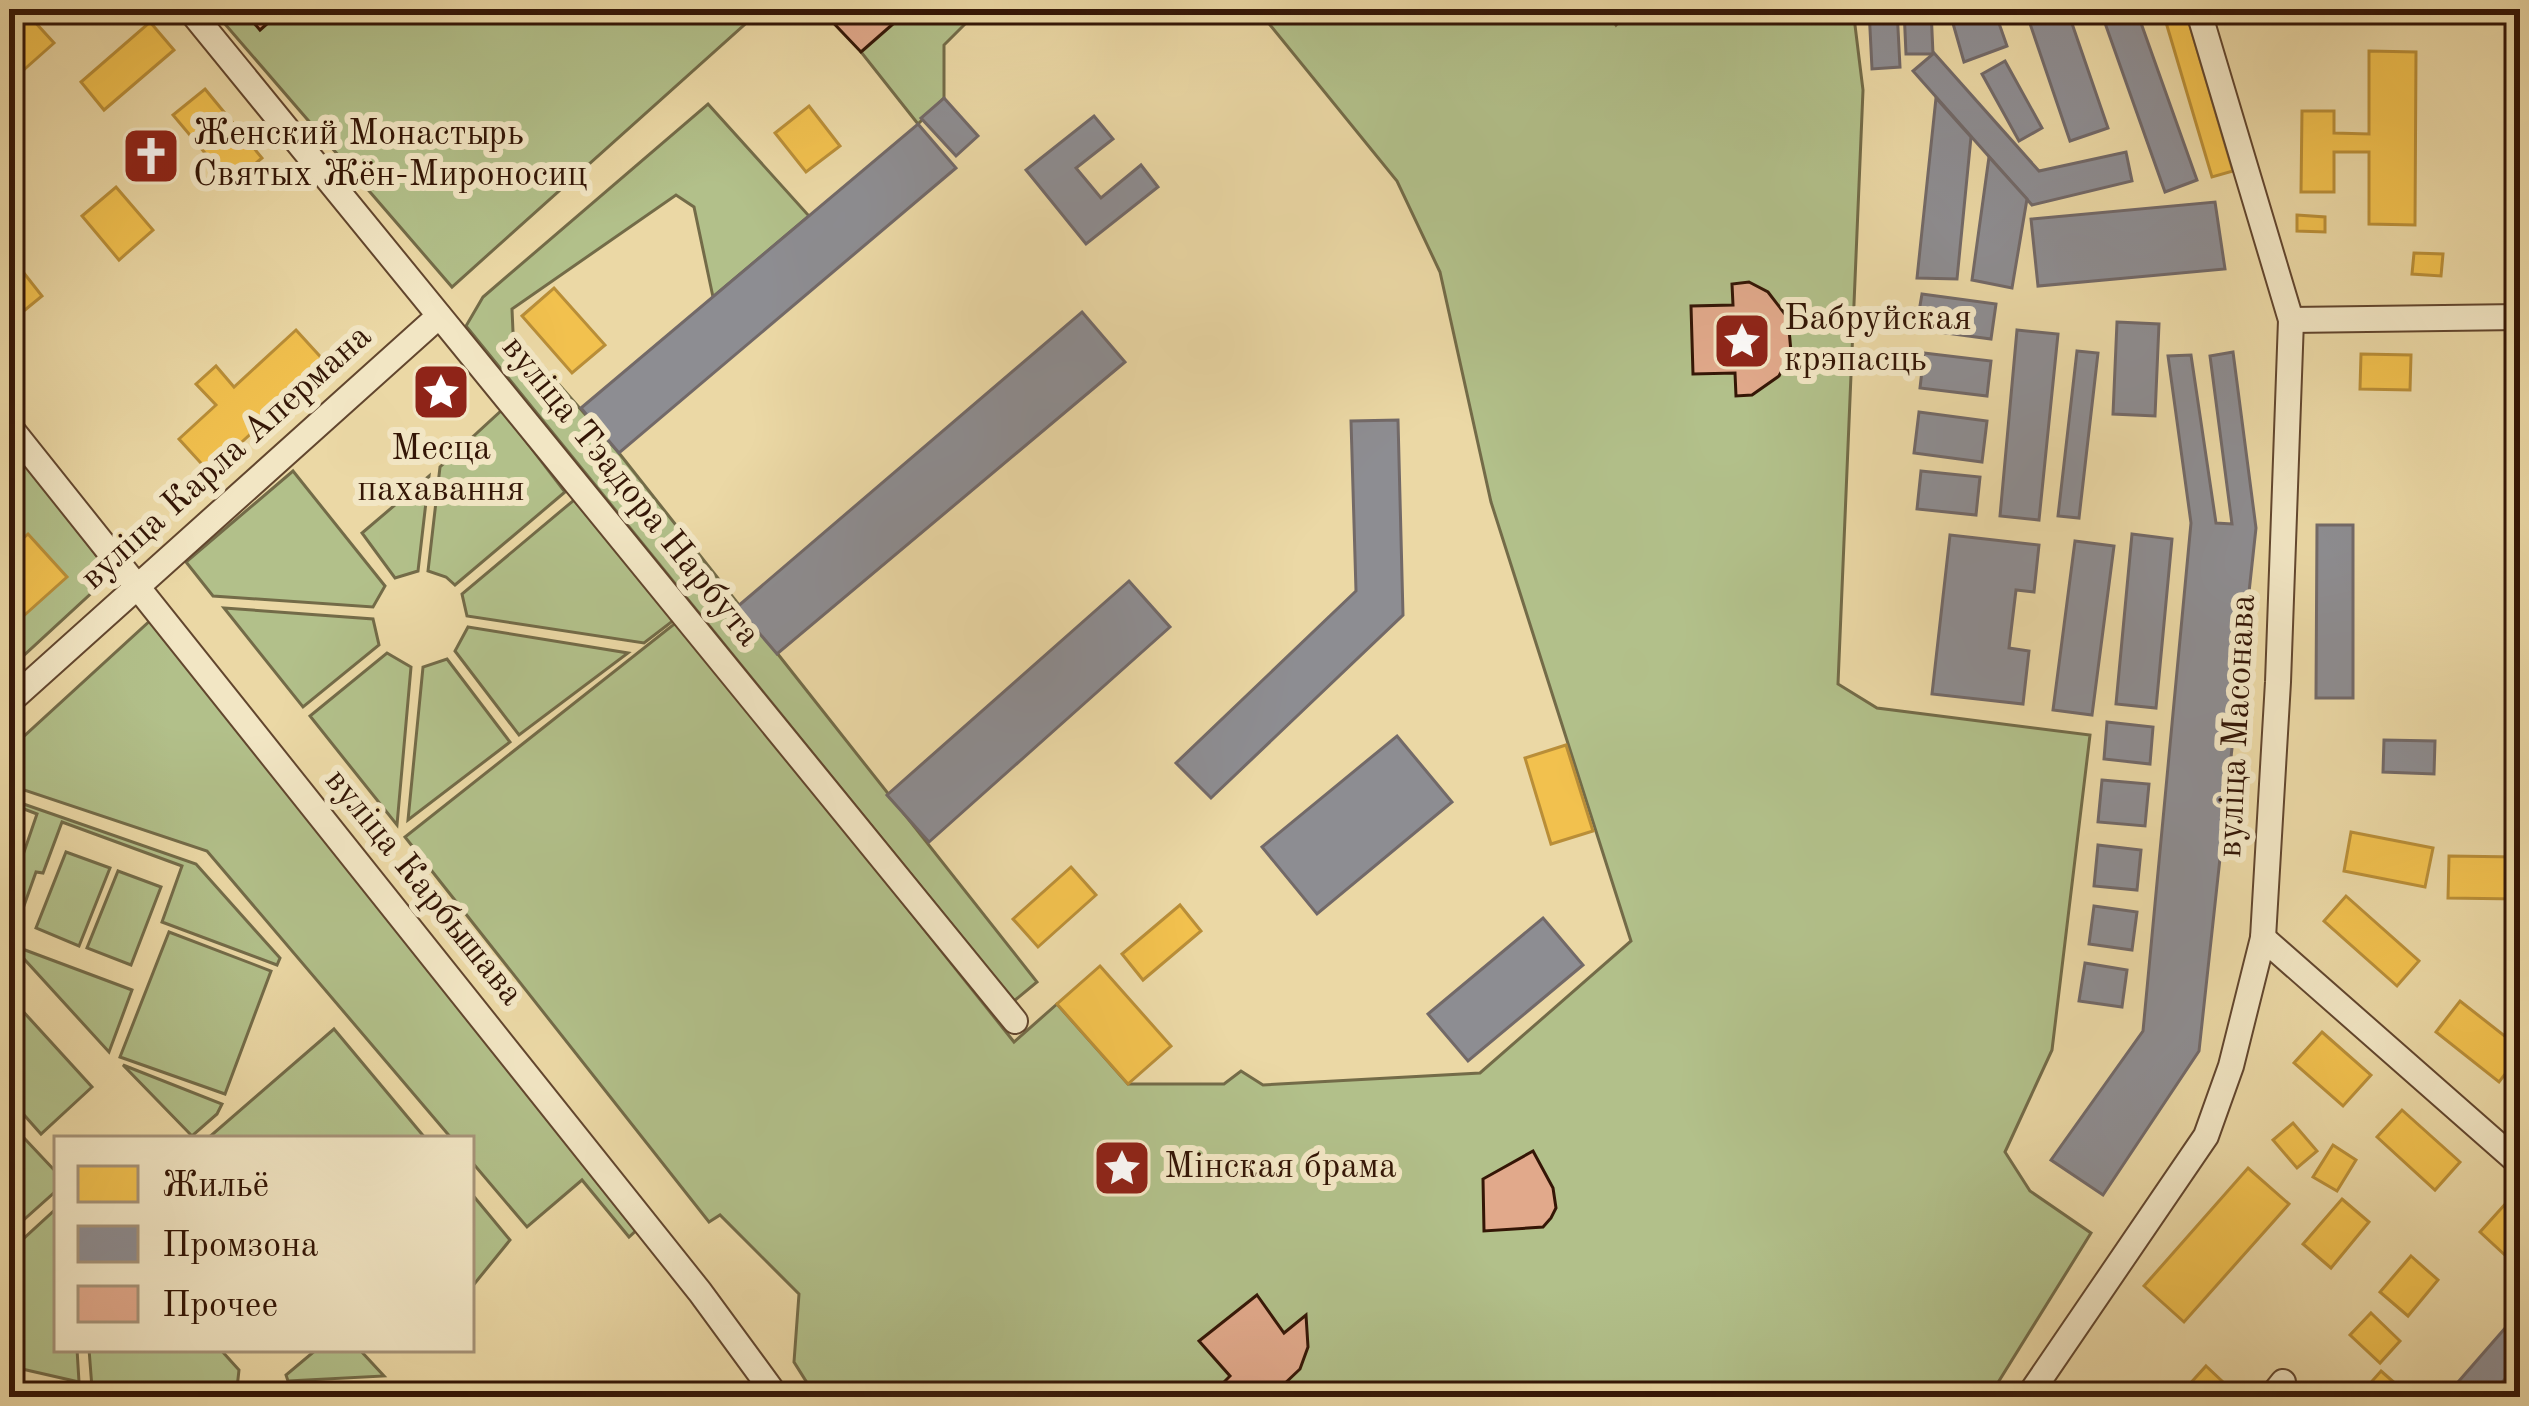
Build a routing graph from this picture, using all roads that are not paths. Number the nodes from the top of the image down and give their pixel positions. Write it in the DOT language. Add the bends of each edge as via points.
graph roads {
  1 [pos="189,9"];
  2 [pos="2198,9"];
  3 [pos="439,316"];
  4 [pos="2520,317"];
  5 [pos="2291,320"];
  6 [pos="9,426"];
  7 [pos="137,588"];
  8 [pos="9,702"];
  9 [pos="2263,938"];
  10 [pos="1015,1021"];
  11 [pos="2520,1164"];
  12 [pos="777,1397"];
  13 [pos="2028,1397"];
  1 -- 3 [label="street, вуліца Тэадора Нарбута"];
  2 -- 5 [label="street, вуліца Масонава"];
  3 -- 7 [label="street, вуліца Карла Апермана"];
  3 -- 10 [label="street, вуліца Тэадора Нарбута"];
  4 -- 5 [label="street"];
  5 -- 9 [label="street, вуліца Масонава"];
  6 -- 7 [label="street, вуліца Карбышава"];
  7 -- 8 [label="street, вуліца Карла Апермана"];
  7 -- 12 [label="street, вуліца Карбышава"];
  9 -- 11 [label="street"];
  9 -- 13 [label="street, вуліца Масонава" via="2206,1136"];
}
